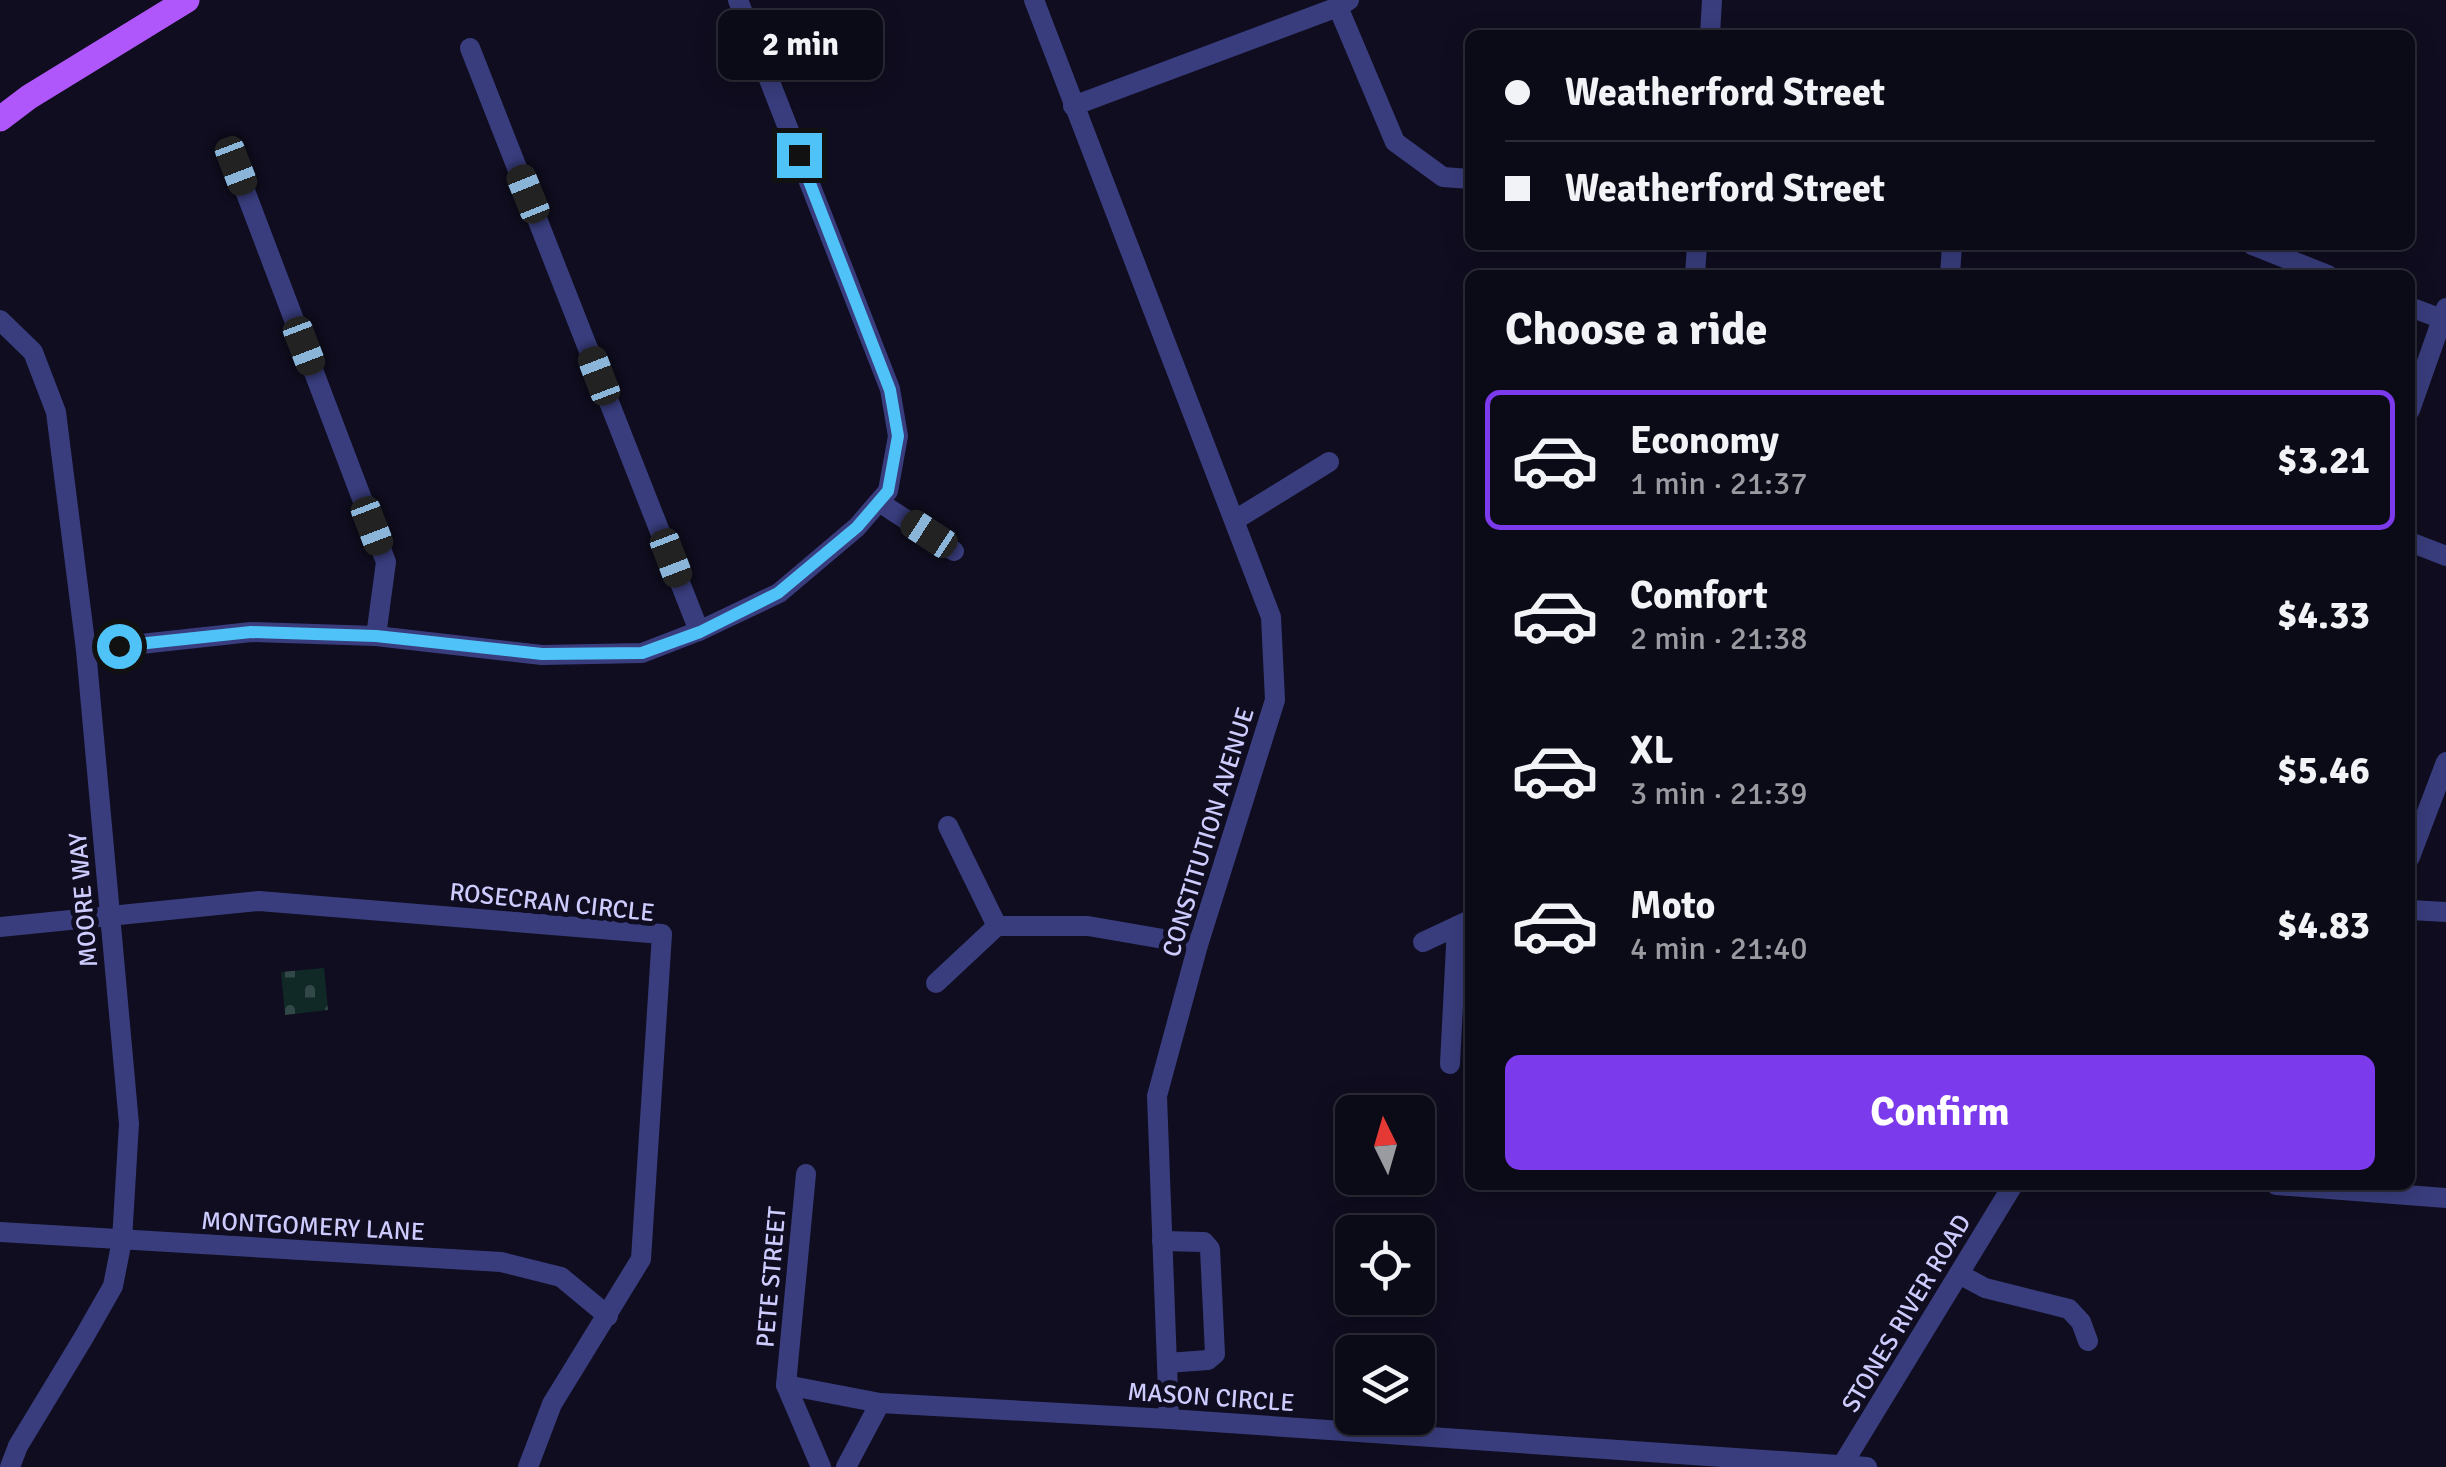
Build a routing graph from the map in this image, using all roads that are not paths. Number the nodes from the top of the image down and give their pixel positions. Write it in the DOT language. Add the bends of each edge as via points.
graph roads {
  1 [pos="188,0"];
  2 [pos="738,0"];
  3 [pos="1034,0"];
  4 [pos="1712,0"];
  5 [pos="1344,4"];
  6 [pos="1710,30"];
  7 [pos="470,48"];
  8 [pos="1074,106"];
  9 [pos="0,119"];
  10 [pos="236,166"];
  11 [pos="1465,179"];
  12 [pos="2265,250"];
  13 [pos="2315,270"];
  14 [pos="2415,308"];
  15 [pos="2444,314"];
  16 [pos="0,320"];
  17 [pos="2415,396"];
  18 [pos="1329,462"];
  19 [pos="879,502"];
  20 [pos="1235,520"];
  21 [pos="2415,544"];
  22 [pos="954,551"];
  23 [pos="2446,556"];
  24 [pos="700,632"];
  25 [pos="376,636"];
  26 [pos="86,650"];
  27 [pos="2446,762"];
  28 [pos="948,826"];
  29 [pos="2415,844"];
  30 [pos="2415,910"];
  31 [pos="2446,912"];
  32 [pos="110,917"];
  33 [pos="1463,923"];
  34 [pos="997,926"];
  35 [pos="0,928"];
  36 [pos="1423,942"];
  37 [pos="1198,945"];
  38 [pos="936,984"];
  39 [pos="1450,1064"];
  40 [pos="806,1174"];
  41 [pos="2010,1190"];
  42 [pos="2341,1190"];
  43 [pos="2446,1198"];
  44 [pos="0,1232"];
  45 [pos="122,1240"];
  46 [pos="1162,1241"];
  47 [pos="1958,1274"];
  48 [pos="608,1316"];
  49 [pos="2088,1341"];
  50 [pos="1166,1363"];
  51 [pos="786,1385"];
  52 [pos="880,1403"];
  53 [pos="1168,1419"];
  54 [pos="1842,1466"];
  55 [pos="10,1467"];
  56 [pos="528,1467"];
  57 [pos="821,1467"];
  58 [pos="846,1467"];
  59 [pos="1867,1467"];
  1 -- 9 [label="main road"];
  2 -- 19 [label="street" via="890,390 898,436 888,491"];
  3 -- 8 [label="street, CONSTITUTION AVENUE"];
  4 -- 6 [label="street"];
  5 -- 8 [label="street"];
  5 -- 11 [label="street" via="1395,142 1443,177"];
  7 -- 24 [label="street"];
  8 -- 20 [label="street, CONSTITUTION AVENUE"];
  10 -- 25 [label="street" via="386,562"];
  12 -- 13 [label="street"];
  14 -- 15 [label="street"];
  15 -- 17 [label="street"];
  16 -- 26 [label="street, MOORE WAY" via="33,352 56,412"];
  18 -- 20 [label="street"];
  19 -- 22 [label="street"];
  19 -- 24 [label="street" via="778,593"];
  20 -- 37 [label="street, CONSTITUTION AVENUE" via="1271,617 1275,700"];
  21 -- 23 [label="street"];
  24 -- 25 [label="street" via="642,653 542,654"];
  25 -- 26 [label="street" via="251,632"];
  26 -- 32 [label="street, MOORE WAY"];
  27 -- 29 [label="street"];
  28 -- 34 [label="street"];
  30 -- 31 [label="street"];
  32 -- 35 [label="street, ROSECRAN CIRCLE"];
  32 -- 45 [label="street, MOORE WAY" via="129,1124"];
  32 -- 48 [label="street, ROSECRAN CIRCLE" via="259,901 662,934 642,1259"];
  33 -- 36 [label="street"];
  33 -- 39 [label="street"];
  34 -- 37 [label="street" via="1088,926"];
  34 -- 38 [label="street"];
  37 -- 46 [label="street, CONSTITUTION AVENUE" via="1157,1096"];
  40 -- 51 [label="street, PETE STREET"];
  41 -- 47 [label="street, STONES RIVER ROAD"];
  42 -- 43 [label="street"];
  44 -- 45 [label="street, MONTGOMERY LANE"];
  45 -- 48 [label="street, MONTGOMERY LANE" via="501,1262 561,1276"];
  45 -- 55 [label="street, MOORE WAY" via="112,1286"];
  46 -- 50 [label="street, CONSTITUTION AVENUE"];
  46 -- 50 [label="street" via="1204,1242 1210,1249 1214,1354"];
  47 -- 49 [label="street" via="1985,1288 2069,1309"];
  47 -- 54 [label="street, STONES RIVER ROAD"];
  48 -- 56 [label="street, ROSECRAN CIRCLE" via="552,1404"];
  50 -- 53 [label="street, CONSTITUTION AVENUE"];
  51 -- 52 [label="street, MASON CIRCLE"];
  51 -- 57 [label="street"];
  52 -- 53 [label="street, MASON CIRCLE"];
  52 -- 58 [label="street"];
  53 -- 54 [label="street, MASON CIRCLE"];
  54 -- 59 [label="street, MASON CIRCLE"];
}
